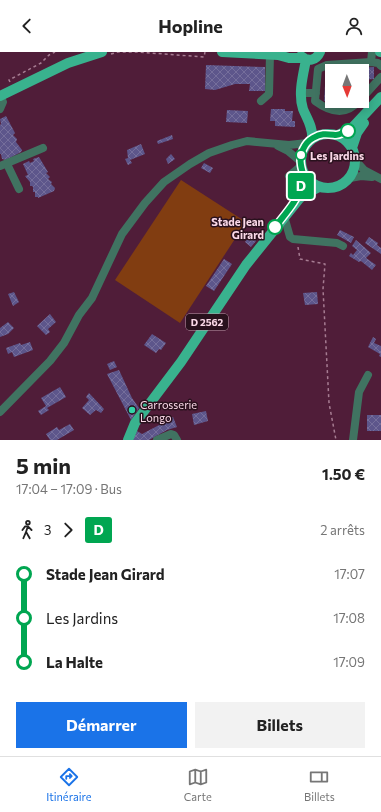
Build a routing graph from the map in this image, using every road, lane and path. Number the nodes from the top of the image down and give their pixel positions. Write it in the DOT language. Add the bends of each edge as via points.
graph roads {
  1 [pos="56,52"];
  2 [pos="205,52"];
  3 [pos="222,52"];
  4 [pos="320,52"];
  5 [pos="372,52"];
  6 [pos="106,53"];
  7 [pos="274,55"];
  8 [pos="291,55"];
  9 [pos="303,57"];
  10 [pos="371,62"];
  11 [pos="381,66"];
  12 [pos="303,74"];
  13 [pos="381,77"];
  14 [pos="13,89"];
  15 [pos="369,90"];
  16 [pos="301,93"];
  17 [pos="316,93"];
  18 [pos="0,96"];
  19 [pos="261,101"];
  20 [pos="379,104"];
  21 [pos="325,107"];
  22 [pos="326,108"];
  23 [pos="351,108"];
  24 [pos="0,110"];
  25 [pos="307,116"];
  26 [pos="334,134"];
  27 [pos="310,141"];
  28 [pos="271,144"];
  29 [pos="43,148"];
  30 [pos="352,148"];
  31 [pos="356,161"];
  32 [pos="3,165"];
  33 [pos="302,167"];
  34 [pos="289,176"];
  35 [pos="350,178"];
  36 [pos="378,178"];
  37 [pos="320,187"];
  38 [pos="19,189"];
  39 [pos="292,206"];
  40 [pos="284,216"];
  41 [pos="297,238"];
  42 [pos="343,246"];
  43 [pos="368,375"];
  44 [pos="0,412"];
  45 [pos="128,440"];
  46 [pos="157,440"];
  47 [pos="177,440"];
  48 [pos="336,440"];
  49 [pos="353,440"];
  1 -- 14 [label="path" via="9,80"];
  2 -- 6 [label="path" via="204,57 137,52"];
  3 -- 7 [label="main road"];
  4 -- 9 [label="main road" via="315,58"];
  5 -- 10 [label="street"];
  6 -- 14 [label="main road" via="68,63"];
  7 -- 8 [label="main road"];
  7 -- 19 [label="street" via="269,94"];
  8 -- 9 [label="main road"];
  8 -- 12 [label="main road"];
  9 -- 12 [label="main road"];
  10 -- 11 [label="street"];
  10 -- 17 [label="street" via="327,65 318,69"];
  12 -- 16 [label="main road"];
  13 -- 15 [label="street"];
  14 -- 18 [label="main road"];
  16 -- 17 [label="street"];
  16 -- 25 [label="main road"];
  17 -- 21 [label="street" via="315,102"];
  18 -- 24 [label="street" via="3,102"];
  20 -- 26 [label="main road" via="352,128"];
  20 -- 30 [label="main road" via="357,133"];
  22 -- 23 [label="street" via="342,111"];
  25 -- 26 [label="main road" via="317,126"];
  25 -- 27 [label="main road" via="312,129"];
  26 -- 27 [label="main road" via="321,134"];
  26 -- 30 [label="main road" via="348,142"];
  27 -- 28 [label="street" via="289,145"];
  27 -- 33 [label="main road" via="301,155"];
  28 -- 33 [label="street" via="288,151"];
  28 -- 44 [label="street" via="247,142 209,153 164,182 122,234 92,298 79,315 64,343"];
  29 -- 32 [label="street"];
  30 -- 31 [label="main road"];
  31 -- 35 [label="main road"];
  31 -- 36 [label="street" via="364,170"];
  32 -- 38 [label="street"];
  33 -- 34 [label="street"];
  33 -- 37 [label="main road" via="308,180"];
  33 -- 39 [label="main road, D 2562" via="303,183"];
  35 -- 36 [label="street"];
  35 -- 37 [label="main road" via="338,186"];
  37 -- 39 [label="main road, D 2562" via="305,194"];
  39 -- 40 [label="main road, D 2562"];
  40 -- 41 [label="street" via="290,237"];
  40 -- 45 [label="main road, D 2562" via="229,288 178,366 135,423"];
  41 -- 42 [label="street"];
  41 -- 48 [label="path" via="300,259 325,264 323,290 329,403"];
  43 -- 49 [label="street" via="359,392"];
  46 -- 47 [label="street" via="171,434"];
}
